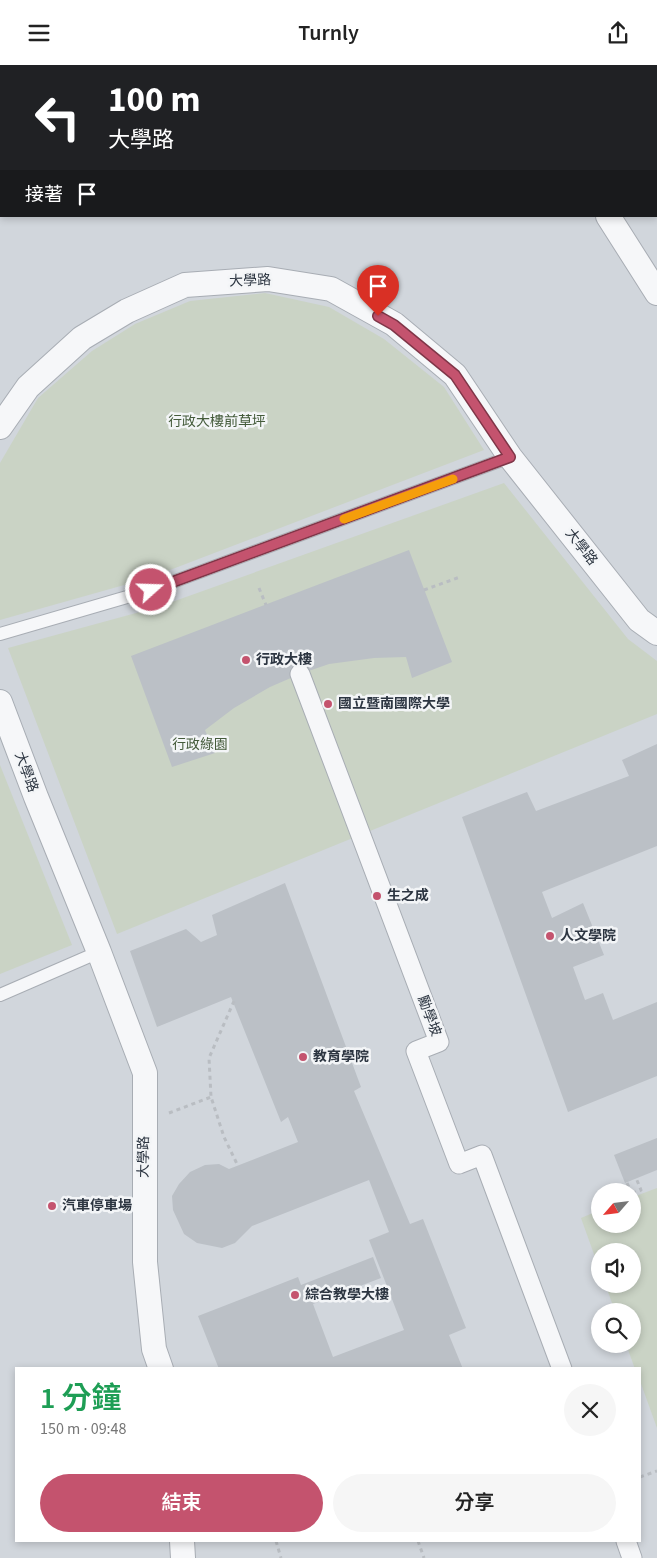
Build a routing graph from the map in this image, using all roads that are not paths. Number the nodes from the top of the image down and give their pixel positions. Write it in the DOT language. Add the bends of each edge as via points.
graph roads {
  1 [pos="609,217"];
  2 [pos="657,293"];
  3 [pos="0,427"];
  4 [pos="510,457"];
  5 [pos="657,633"];
  6 [pos="0,634"];
  7 [pos="300,674"];
  8 [pos="0,702"];
  9 [pos="99,952"];
  10 [pos="0,995"];
  11 [pos="160,1367"];
  12 [pos="561,1367"];
  13 [pos="182,1542"];
  14 [pos="626,1542"];
  15 [pos="184,1558"];
  16 [pos="632,1558"];
  1 -- 2 [label="street"];
  3 -- 4 [label="street, 大學路" via="28,387 82,338 127,311 185,285 268,279 332,289 394,325 455,375"];
  4 -- 5 [label="street, 大學路" via="640,620"];
  4 -- 6 [label="lane" via="151,590"];
  7 -- 12 [label="street, 勵學坡" via="439,1042 416,1051 459,1164 482,1155"];
  8 -- 9 [label="street, 大學路"];
  9 -- 10 [label="lane"];
  9 -- 11 [label="street, 大學路" via="145,1073 145,1262 154,1349"];
  13 -- 15 [label="street"];
  14 -- 16 [label="street"];
}
